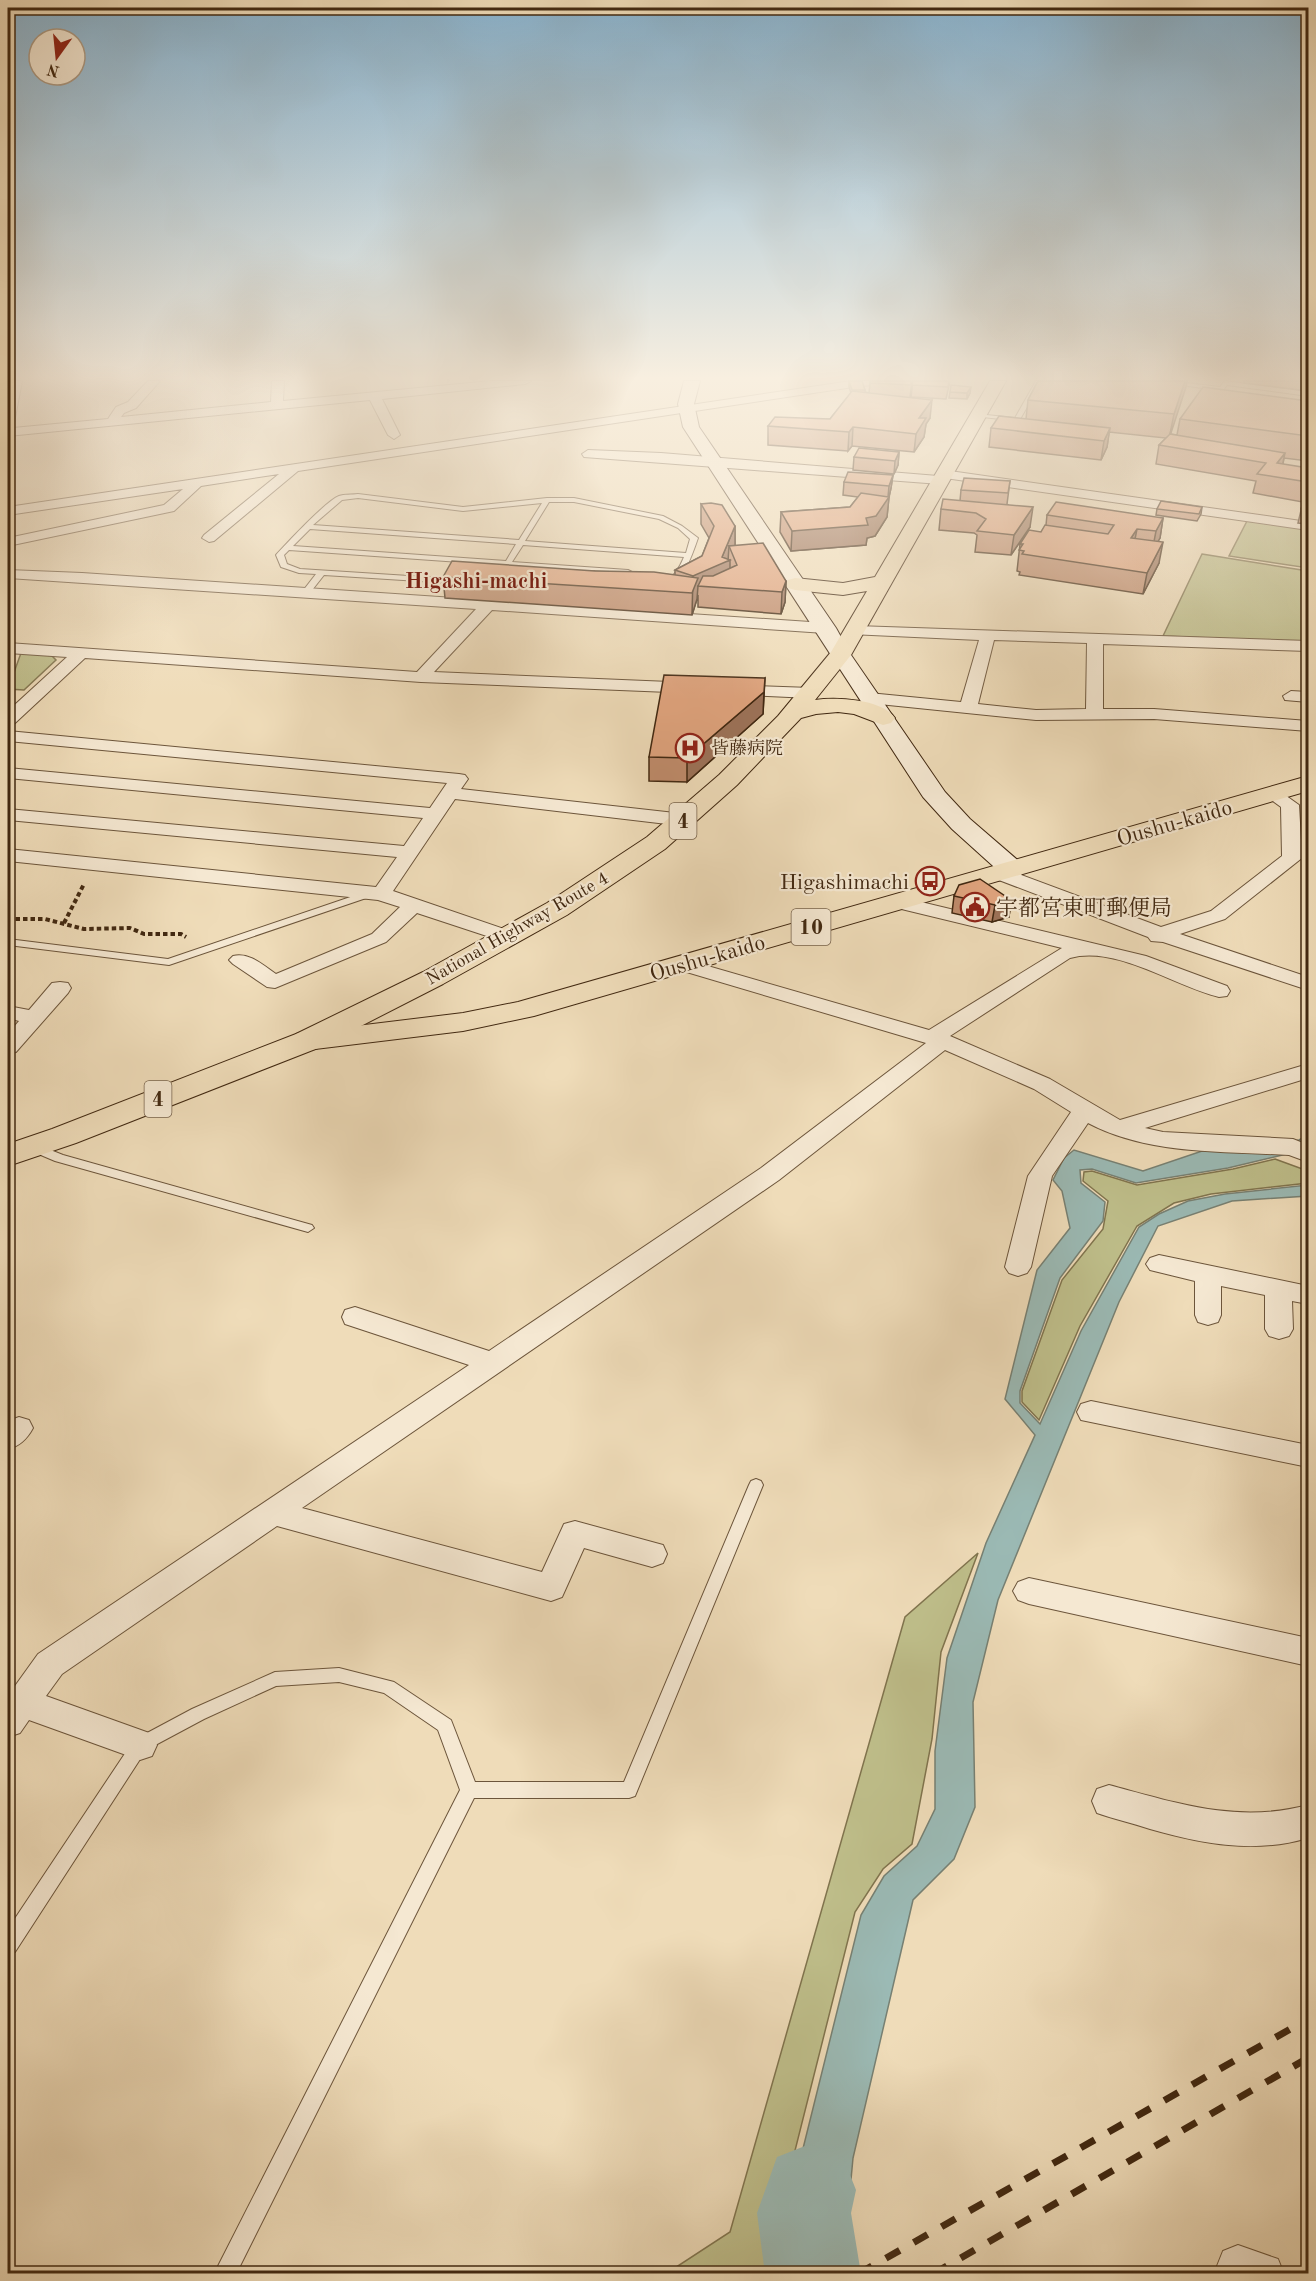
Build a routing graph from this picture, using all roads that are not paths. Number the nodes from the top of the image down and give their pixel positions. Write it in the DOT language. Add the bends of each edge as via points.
graph roads {
  1 [pos="162,487"];
  2 [pos="192,487"];
  3 [pos="270,487"];
  4 [pos="731,487"];
  5 [pos="936,487"];
  6 [pos="1057,487"];
  7 [pos="547,500"];
  8 [pos="8,511"];
  9 [pos="1308,526"];
  10 [pos="306,527"];
  11 [pos="209,538"];
  12 [pos="8,542"];
  13 [pos="520,543"];
  14 [pos="286,548"];
  15 [pos="689,555"];
  16 [pos="508,564"];
  17 [pos="322,572"];
  18 [pos="634,573"];
  19 [pos="8,574"];
  20 [pos="669,575"];
  21 [pos="680,576"];
  22 [pos="883,582"];
  23 [pos="496,583"];
  24 [pos="795,584"];
  25 [pos="306,592"];
  26 [pos="488,605"];
  27 [pos="825,628"];
  28 [pos="856,631"];
  29 [pos="988,635"];
  30 [pos="1095,639"];
  31 [pos="1308,646"];
  32 [pos="8,648"];
  33 [pos="80,654"];
  34 [pos="840,655"];
  35 [pos="421,677"];
  36 [pos="811,693"];
  37 [pos="1291,696"];
  38 [pos="1308,697"];
  39 [pos="869,698"];
  40 [pos="968,708"];
  41 [pos="793,713"];
  42 [pos="1094,714"];
  43 [pos="882,717"];
  44 [pos="8,720"];
  45 [pos="1308,726"];
  46 [pos="8,736"];
  47 [pos="8,773"];
  48 [pos="1308,783"];
  49 [pos="450,793"];
  50 [pos="1272,794"];
  51 [pos="8,814"];
  52 [pos="435,814"];
  53 [pos="684,820"];
  54 [pos="410,852"];
  55 [pos="8,855"];
  56 [pos="1005,871"];
  57 [pos="377,893"];
  58 [pos="896,902"];
  59 [pos="414,905"];
  60 [pos="1160,934"];
  61 [pos="509,937"];
  62 [pos="8,942"];
  63 [pos="1087,947"];
  64 [pos="237,950"];
  65 [pos="1138,960"];
  66 [pos="680,964"];
  67 [pos="1308,984"];
  68 [pos="60,988"];
  69 [pos="1219,991"];
  70 [pos="8,1012"];
  71 [pos="34,1018"];
  72 [pos="938,1040"];
  73 [pos="307,1041"];
  74 [pos="8,1047"];
  75 [pos="1308,1071"];
  76 [pos="1084,1110"];
  77 [pos="1118,1128"];
  78 [pos="20,1151"];
  79 [pos="1308,1154"];
  80 [pos="308,1228"];
  81 [pos="1159,1264"];
  82 [pos="1018,1267"];
  83 [pos="1208,1274"];
  84 [pos="1278,1289"];
  85 [pos="1308,1295"];
  86 [pos="1208,1315"];
  87 [pos="355,1317"];
  88 [pos="1279,1329"];
  89 [pos="491,1362"];
  90 [pos="1091,1412"];
  91 [pos="1308,1456"];
  92 [pos="756,1485"];
  93 [pos="274,1513"];
  94 [pos="652,1554"];
  95 [pos="1029,1591"];
  96 [pos="1308,1652"];
  97 [pos="12,1708"];
  98 [pos="140,1745"];
  99 [pos="469,1790"];
  100 [pos="1109,1801"];
  101 [pos="1308,1822"];
  102 [pos="8,1945"];
  103 [pos="224,2274"];
  1 -- 8 [label="street"];
  2 -- 12 [label="street" via="168,508"];
  3 -- 11 [label="street"];
  4 -- 24 [label="street"];
  5 -- 22 [label="main road, National Highway Route 4 / 4"];
  6 -- 9 [label="street"];
  7 -- 10 [label="lane" via="463,509 358,496 340,498"];
  7 -- 13 [label="lane"];
  7 -- 15 [label="lane" via="574,500 661,518 680,526 694,538"];
  10 -- 13 [label="lane"];
  10 -- 14 [label="lane"];
  13 -- 15 [label="lane"];
  13 -- 16 [label="lane"];
  14 -- 16 [label="lane"];
  14 -- 17 [label="lane" via="280,555 284,565 299,571"];
  15 -- 21 [label="lane"];
  16 -- 18 [label="lane"];
  16 -- 23 [label="lane"];
  17 -- 23 [label="lane"];
  17 -- 25 [label="lane"];
  19 -- 25 [label="street"];
  20 -- 21 [label="lane"];
  21 -- 23 [label="lane" via="660,588 626,592"];
  22 -- 24 [label="main road" via="843,589"];
  22 -- 28 [label="main road, National Highway Route 4 / 4"];
  24 -- 27 [label="street"];
  25 -- 26 [label="street"];
  26 -- 27 [label="street"];
  26 -- 35 [label="street"];
  27 -- 34 [label="street"];
  28 -- 29 [label="street"];
  28 -- 34 [label="main road, National Highway Route 4 / 4"];
  29 -- 30 [label="street"];
  29 -- 40 [label="street"];
  30 -- 31 [label="street"];
  30 -- 42 [label="street"];
  32 -- 33 [label="street"];
  33 -- 35 [label="street"];
  33 -- 44 [label="street"];
  34 -- 36 [label="main road, National Highway Route 4 / 4"];
  34 -- 39 [label="street"];
  35 -- 36 [label="street"];
  36 -- 41 [label="main road, National Highway Route 4 / 4"];
  37 -- 38 [label="street"];
  39 -- 40 [label="street"];
  39 -- 43 [label="street"];
  40 -- 42 [label="street" via="1036,715"];
  41 -- 43 [label="main road" via="828,704 852,706"];
  41 -- 53 [label="main road, National Highway Route 4 / 4"];
  42 -- 45 [label="street" via="1154,714"];
  43 -- 56 [label="street" via="936,797"];
  46 -- 49 [label="street" via="459,779"];
  47 -- 52 [label="street"];
  48 -- 50 [label="main road, Oushu-kaido / 10"];
  49 -- 52 [label="street"];
  49 -- 53 [label="street"];
  50 -- 56 [label="main road, Oushu-kaido / 10"];
  50 -- 60 [label="street" via="1290,805 1292,858 1218,915"];
  51 -- 54 [label="street"];
  52 -- 54 [label="street"];
  53 -- 61 [label="main road, National Highway Route 4 / 4" via="605,879"];
  54 -- 57 [label="street"];
  55 -- 57 [label="street"];
  56 -- 58 [label="main road, Oushu-kaido / 10"];
  56 -- 60 [label="street"];
  57 -- 59 [label="street"];
  57 -- 64 [label="lane"];
  58 -- 63 [label="street"];
  58 -- 66 [label="main road, Oushu-kaido / 10"];
  59 -- 61 [label="street"];
  59 -- 64 [label="street" via="379,938 275,982"];
  60 -- 65 [label="street"];
  60 -- 67 [label="street"];
  61 -- 73 [label="main road, National Highway Route 4 / 4"];
  62 -- 64 [label="lane" via="169,962"];
  63 -- 65 [label="street"];
  63 -- 72 [label="street" via="1063,954"];
  65 -- 69 [label="street"];
  66 -- 72 [label="street"];
  66 -- 73 [label="main road, Oushu-kaido / 10" via="493,1016"];
  68 -- 71 [label="street"];
  70 -- 71 [label="street"];
  71 -- 74 [label="street"];
  72 -- 76 [label="street" via="1042,1084"];
  72 -- 89 [label="street" via="770,1174"];
  73 -- 78 [label="main road, 4"];
  75 -- 77 [label="street"];
  76 -- 77 [label="street"];
  76 -- 82 [label="street" via="1040,1176"];
  77 -- 79 [label="street" via="1163,1140 1293,1147"];
  78 -- 80 [label="lane" via="59,1158"];
  81 -- 83 [label="street"];
  83 -- 84 [label="street"];
  83 -- 86 [label="street"];
  84 -- 85 [label="street"];
  84 -- 88 [label="street"];
  87 -- 89 [label="street"];
  89 -- 93 [label="street"];
  90 -- 91 [label="street"];
  92 -- 99 [label="lane" via="629,1790"];
  93 -- 94 [label="street" via="551,1588 575,1533"];
  93 -- 97 [label="street" via="50,1664"];
  95 -- 96 [label="street"];
  97 -- 98 [label="street"];
  98 -- 99 [label="lane" via="274,1679 339,1675 388,1687 445,1725"];
  98 -- 102 [label="lane"];
  99 -- 103 [label="lane"];
  100 -- 101 [label="street" via="1230,1831 1288,1830"];
}
